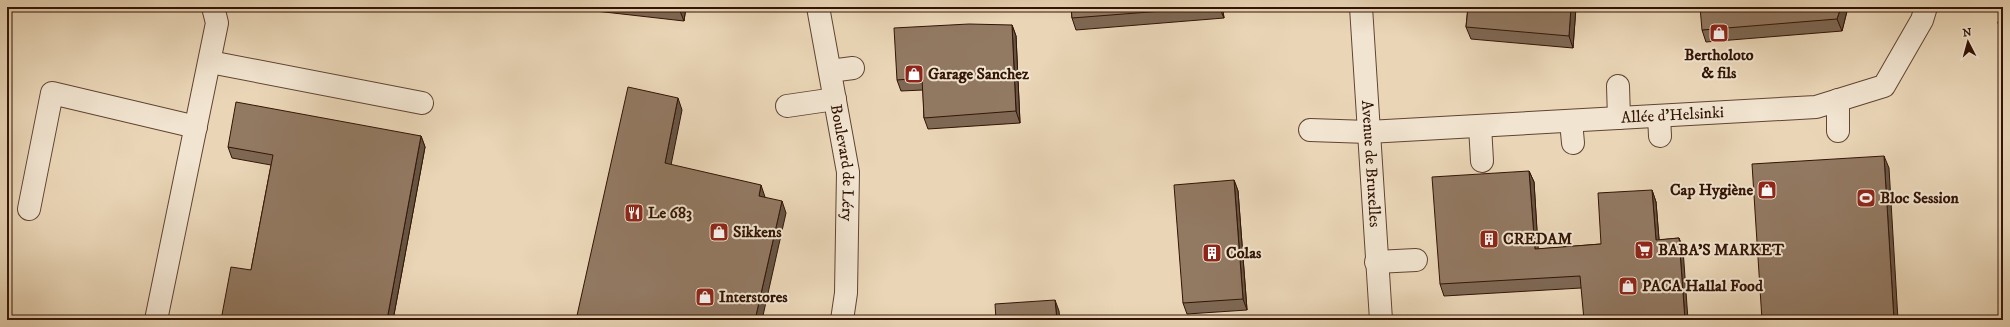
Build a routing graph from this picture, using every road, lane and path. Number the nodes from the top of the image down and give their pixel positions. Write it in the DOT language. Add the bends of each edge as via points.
graph roads {
  1 [pos="213,7"];
  2 [pos="818,7"];
  3 [pos="1361,7"];
  4 [pos="1926,7"];
  5 [pos="210,62"];
  6 [pos="853,68"];
  7 [pos="830,71"];
  8 [pos="1618,86"];
  9 [pos="836,100"];
  10 [pos="1838,100"];
  11 [pos="422,103"];
  12 [pos="788,106"];
  13 [pos="1619,118"];
  14 [pos="1571,121"];
  15 [pos="1480,126"];
  16 [pos="196,127"];
  17 [pos="1310,130"];
  18 [pos="1838,131"];
  19 [pos="1368,132"];
  20 [pos="1573,143"];
  21 [pos="1482,161"];
  22 [pos="29,209"];
  23 [pos="1416,260"];
  24 [pos="1376,262"];
  25 [pos="156,320"];
  26 [pos="842,320"];
  27 [pos="1381,320"];
  1 -- 5 [label="street" via="218,23"];
  2 -- 7 [label="street, Boulevard de Léry"];
  3 -- 19 [label="street, Avenue de Bruxelles"];
  4 -- 10 [label="street, Allée d'Helsinki" via="1922,20 1884,86"];
  5 -- 11 [label="street"];
  5 -- 16 [label="street"];
  6 -- 7 [label="street"];
  7 -- 9 [label="street, Boulevard de Léry"];
  8 -- 13 [label="street"];
  9 -- 12 [label="street"];
  9 -- 26 [label="street, Boulevard de Léry" via="848,172 846,293"];
  10 -- 13 [label="street, Allée d'Helsinki" via="1816,107 1660,126"];
  10 -- 18 [label="street"];
  13 -- 14 [label="street, Allée d'Helsinki"];
  14 -- 15 [label="street, Allée d'Helsinki"];
  14 -- 20 [label="street"];
  15 -- 19 [label="street, Allée d'Helsinki"];
  15 -- 21 [label="street"];
  16 -- 22 [label="street" via="52,93"];
  16 -- 25 [label="street"];
  17 -- 19 [label="street, Allée d'Helsinki"];
  19 -- 24 [label="street, Avenue de Bruxelles"];
  23 -- 24 [label="street"];
  24 -- 27 [label="street, Avenue de Bruxelles"];
}
